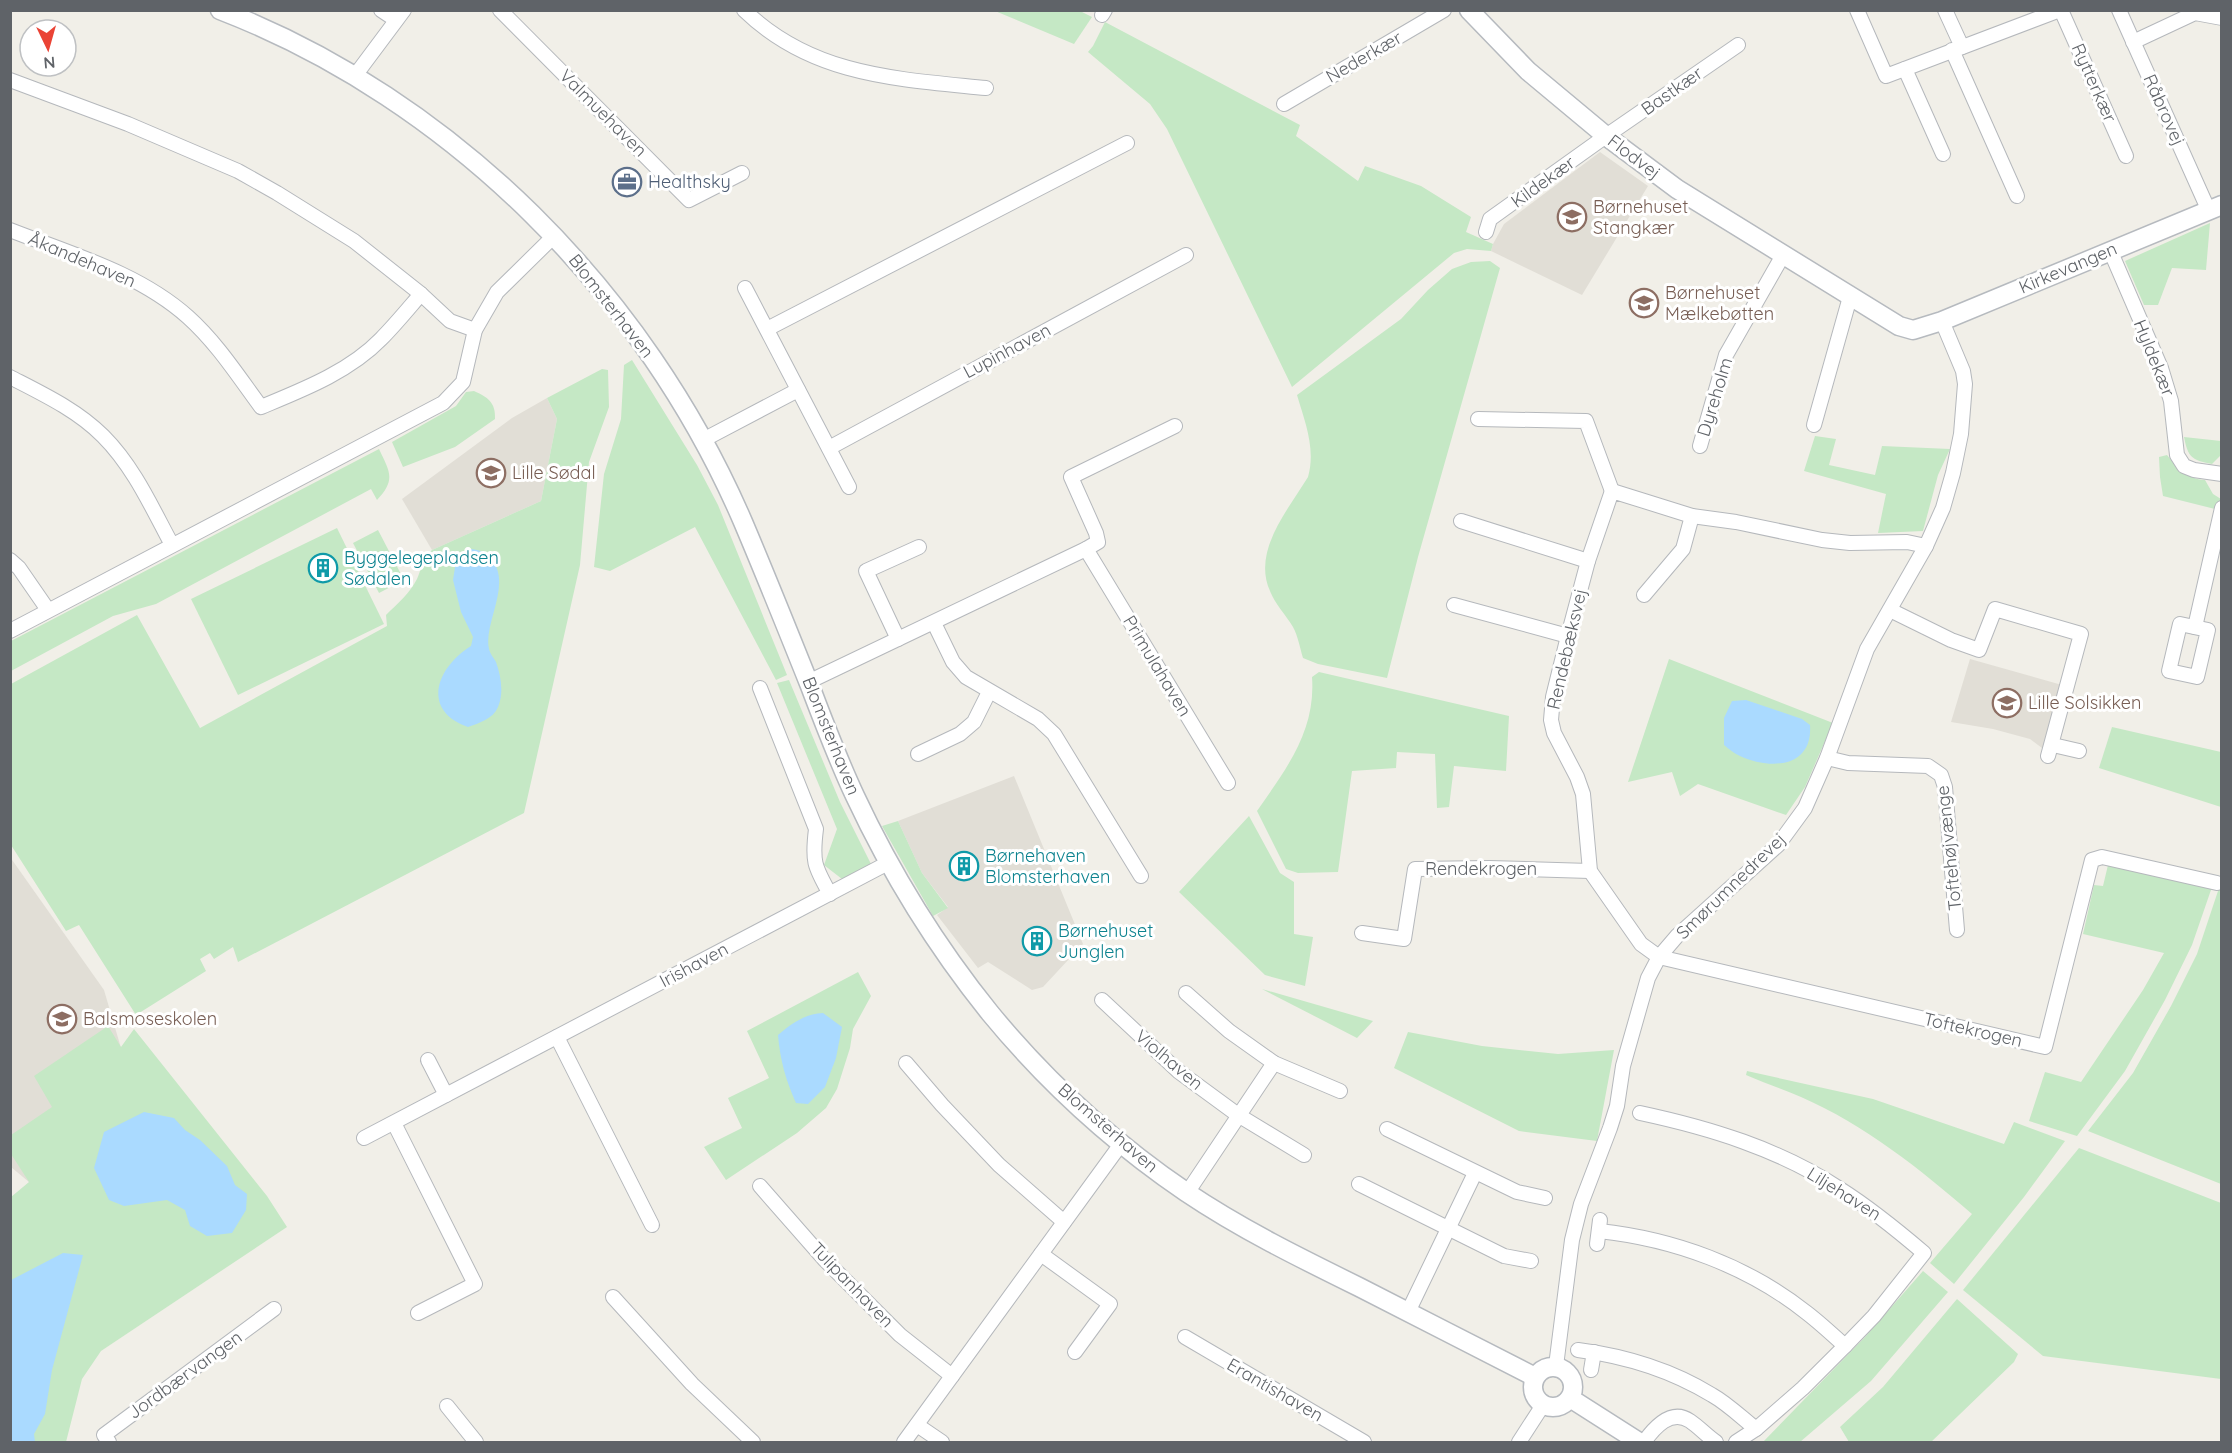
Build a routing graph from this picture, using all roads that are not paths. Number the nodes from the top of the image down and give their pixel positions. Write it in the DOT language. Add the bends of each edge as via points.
graph roads {
  1 [pos="220,10"];
  2 [pos="381,10"];
  3 [pos="500,10"];
  4 [pos="744,10"];
  5 [pos="1444,10"];
  6 [pos="1469,10"];
  7 [pos="1857,10"];
  8 [pos="1945,10"];
  9 [pos="2060,10"];
  10 [pos="2119,10"];
  11 [pos="400,15"];
  12 [pos="2222,18"];
  13 [pos="2133,42"];
  14 [pos="1738,45"];
  15 [pos="1957,49"];
  16 [pos="1905,69"];
  17 [pos="354,77"];
  18 [pos="10,80"];
  19 [pos="986,88"];
  20 [pos="1284,104"];
  21 [pos="1606,136"];
  22 [pos="1127,143"];
  23 [pos="1943,154"];
  24 [pos="2126,156"];
  25 [pos="742,173"];
  26 [pos="2017,196"];
  27 [pos="2215,207"];
  28 [pos="10,230"];
  29 [pos="1486,232"];
  30 [pos="554,236"];
  31 [pos="2110,250"];
  32 [pos="1186,255"];
  33 [pos="1783,255"];
  34 [pos="745,288"];
  35 [pos="421,294"];
  36 [pos="1850,297"];
  37 [pos="1942,321"];
  38 [pos="767,329"];
  39 [pos="475,330"];
  40 [pos="1913,330"];
  41 [pos="10,377"];
  42 [pos="798,390"];
  43 [pos="1478,419"];
  44 [pos="1814,425"];
  45 [pos="1175,426"];
  46 [pos="704,440"];
  47 [pos="1700,446"];
  48 [pos="829,448"];
  49 [pos="2222,474"];
  50 [pos="849,487"];
  51 [pos="1612,490"];
  52 [pos="2222,508"];
  53 [pos="1692,516"];
  54 [pos="1461,521"];
  55 [pos="172,545"];
  56 [pos="1926,546"];
  57 [pos="919,547"];
  58 [pos="1086,549"];
  59 [pos="10,560"];
  60 [pos="1588,561"];
  61 [pos="1644,595"];
  62 [pos="1454,605"];
  63 [pos="48,610"];
  64 [pos="1890,610"];
  65 [pos="934,623"];
  66 [pos="2195,627"];
  67 [pos="10,631"];
  68 [pos="1568,636"];
  69 [pos="898,639"];
  70 [pos="808,682"];
  71 [pos="760,688"];
  72 [pos="989,692"];
  73 [pos="2079,751"];
  74 [pos="918,754"];
  75 [pos="1827,758"];
  76 [pos="1228,783"];
  77 [pos="888,863"];
  78 [pos="1590,871"];
  79 [pos="1141,876"];
  80 [pos="2217,883"];
  81 [pos="830,894"];
  82 [pos="1957,930"];
  83 [pos="1362,933"];
  84 [pos="1659,957"];
  85 [pos="1186,993"];
  86 [pos="1102,1000"];
  87 [pos="557,1037"];
  88 [pos="428,1060"];
  89 [pos="906,1063"];
  90 [pos="1274,1063"];
  91 [pos="1340,1091"];
  92 [pos="446,1095"];
  93 [pos="1640,1114"];
  94 [pos="1238,1115"];
  95 [pos="394,1123"];
  96 [pos="1387,1129"];
  97 [pos="364,1138"];
  98 [pos="1121,1144"];
  99 [pos="1304,1155"];
  100 [pos="1475,1173"];
  101 [pos="1359,1184"];
  102 [pos="760,1186"];
  103 [pos="1187,1193"];
  104 [pos="1545,1198"];
  105 [pos="1064,1222"];
  106 [pos="651,1225"];
  107 [pos="1448,1227"];
  108 [pos="1599,1232"];
  109 [pos="1041,1254"];
  110 [pos="1531,1261"];
  111 [pos="613,1297"];
  112 [pos="274,1310"];
  113 [pos="1408,1312"];
  114 [pos="418,1313"];
  115 [pos="1185,1337"];
  116 [pos="1845,1346"];
  117 [pos="1578,1350"];
  118 [pos="1075,1352"];
  119 [pos="1594,1352"];
  120 [pos="1556,1366"];
  121 [pos="1591,1370"];
  122 [pos="952,1376"];
  123 [pos="1534,1377"];
  124 [pos="1570,1398"];
  125 [pos="1543,1405"];
  126 [pos="447,1406"];
  127 [pos="916,1425"];
  128 [pos="1756,1429"];
  129 [pos="109,1443"];
  130 [pos="476,1443"];
  131 [pos="753,1443"];
  132 [pos="904,1443"];
  133 [pos="942,1443"];
  134 [pos="1364,1443"];
  135 [pos="1519,1443"];
  136 [pos="1639,1443"];
  137 [pos="1644,1443"];
  138 [pos="1716,1443"];
  139 [pos="1736,1443"];
  1 -- 17 [label="street, Blomsterhaven" via="307,50"];
  2 -- 11 [label="street"];
  3 -- 25 [label="street, Valmuehaven" via="689,200"];
  4 -- 19 [label="street" via="778,38 852,71"];
  5 -- 20 [label="street, Nederkær"];
  6 -- 21 [label="street, Flodvej" via="1528,71"];
  7 -- 16 [label="street, Rytterkær" via="1886,76"];
  8 -- 15 [label="street"];
  9 -- 15 [label="street, Rytterkær"];
  9 -- 24 [label="street, Rytterkær"];
  10 -- 13 [label="street, Råbrovej"];
  11 -- 17 [label="street"];
  12 -- 13 [label="street" via="2195,13"];
  13 -- 27 [label="street, Råbrovej"];
  14 -- 21 [label="street, Bastkær"];
  15 -- 16 [label="street, Rytterkær"];
  15 -- 26 [label="street"];
  16 -- 23 [label="street"];
  17 -- 30 [label="street, Blomsterhaven" via="420,119 478,163"];
  18 -- 35 [label="street" via="227,165 329,224"];
  21 -- 29 [label="street, Kildekær" via="1490,219"];
  21 -- 33 [label="street, Flodvej" via="1677,189"];
  22 -- 38 [label="street"];
  27 -- 31 [label="street, Kirkevangen"];
  28 -- 35 [label="street, Åkandehaven" via="133,279 188,317 220,351 261,407 350,363 380,340"];
  30 -- 39 [label="street" via="497,292"];
  30 -- 46 [label="street, Blomsterhaven" via="625,319"];
  31 -- 37 [label="street, Kirkevangen"];
  31 -- 49 [label="street, Hyldekær" via="2161,368 2171,401 2178,455 2184,466 2193,470"];
  32 -- 48 [label="street, Lupinhaven"];
  33 -- 36 [label="street, Flodvej"];
  33 -- 47 [label="street, Dyreholm" via="1726,355"];
  34 -- 38 [label="street"];
  35 -- 39 [label="street" via="450,321"];
  36 -- 40 [label="street, Flodvej"];
  36 -- 44 [label="street"];
  37 -- 40 [label="street, Kirkevangen"];
  37 -- 56 [label="street, Smørumnedrevej" via="1963,371 1965,402 1953,473"];
  38 -- 42 [label="street"];
  39 -- 55 [label="street" via="463,382 442,403"];
  41 -- 55 [label="street" via="65,406 103,436 132,472"];
  42 -- 46 [label="street"];
  42 -- 48 [label="street"];
  43 -- 51 [label="street" via="1586,421"];
  45 -- 58 [label="street" via="1071,477 1098,542"];
  46 -- 70 [label="street, Blomsterhaven" via="741,518"];
  48 -- 50 [label="street"];
  51 -- 53 [label="street"];
  51 -- 60 [label="street, Rendebæksvej"];
  52 -- 66 [label="street"];
  53 -- 56 [label="street" via="1822,540"];
  53 -- 61 [label="street" via="1683,549"];
  54 -- 60 [label="street"];
  55 -- 63 [label="street"];
  56 -- 64 [label="street, Smørumnedrevej"];
  57 -- 69 [label="street" via="866,571"];
  58 -- 65 [label="street"];
  58 -- 76 [label="street, Primulahaven"];
  59 -- 63 [label="street"];
  60 -- 68 [label="street, Rendebæksvej"];
  62 -- 68 [label="street"];
  63 -- 67 [label="street"];
  64 -- 73 [label="street" via="1979,650 1995,609 2081,634 2051,751"];
  64 -- 75 [label="street, Smørumnedrevej" via="1867,649"];
  65 -- 69 [label="street"];
  65 -- 72 [label="street" via="953,662 966,677"];
  68 -- 78 [label="street, Rendebæksvej" via="1551,720 1583,794"];
  69 -- 70 [label="street"];
  70 -- 77 [label="street, Blomsterhaven" via="853,794"];
  71 -- 81 [label="street" via="816,829 815,867"];
  72 -- 74 [label="street" via="974,722 960,734"];
  72 -- 79 [label="street" via="1038,719 1054,734"];
  75 -- 82 [label="street, Toftehøjvænge" via="1848,763 1928,766 1941,775"];
  75 -- 84 [label="street, Smørumnedrevej" via="1805,808 1778,845"];
  77 -- 81 [label="street, Irishaven"];
  77 -- 98 [label="street, Blomsterhaven" via="943,950 987,1009 1059,1087"];
  78 -- 83 [label="street, Rendekrogen" via="1414,869 1404,939"];
  78 -- 84 [label="street, Rendebæksvej" via="1641,944"];
  80 -- 84 [label="street, Toftekrogen" via="2102,857 2092,860 2045,1047"];
  81 -- 87 [label="street, Irishaven"];
  84 -- 120 [label="street, Smørumnedrevej" via="1645,987 1628,1045 1614,1118 1581,1203 1572,1240"];
  85 -- 90 [label="street"];
  86 -- 94 [label="street, Violhaven" via="1178,1071"];
  87 -- 92 [label="street, Irishaven"];
  87 -- 106 [label="street"];
  88 -- 92 [label="street"];
  89 -- 105 [label="street" via="999,1165"];
  90 -- 91 [label="street"];
  90 -- 94 [label="street"];
  92 -- 95 [label="street, Irishaven"];
  93 -- 116 [label="street, Liljehaven" via="1743,1141 1792,1162 1866,1206 1924,1253"];
  94 -- 99 [label="street, Violhaven"];
  94 -- 103 [label="street"];
  95 -- 97 [label="street, Irishaven"];
  95 -- 114 [label="street" via="475,1284"];
  96 -- 100 [label="street"];
  98 -- 103 [label="street, Blomsterhaven"];
  98 -- 105 [label="street"];
  100 -- 104 [label="street" via="1517,1192"];
  100 -- 107 [label="street"];
  101 -- 107 [label="street"];
  102 -- 122 [label="street, Tulipanhaven" via="824,1259 900,1335"];
  103 -- 113 [label="street, Blomsterhaven" via="1260,1238"];
  105 -- 109 [label="street"];
  107 -- 110 [label="street" via="1504,1256"];
  107 -- 113 [label="street"];
  108 -- 116 [label="street" via="1669,1243 1718,1260 1807,1312"];
  109 -- 118 [label="street" via="1110,1304"];
  109 -- 122 [label="street"];
  111 -- 131 [label="street" via="692,1384"];
  112 -- 129 [label="street, Jordbærvangen" via="104,1435"];
  113 -- 123 [label="street, Blomsterhaven"];
  115 -- 134 [label="street, Erantishaven"];
  116 -- 128 [label="street, Liljehaven"];
  117 -- 119 [label="street"];
  119 -- 121 [label="street"];
  119 -- 128 [label="street" via="1646,1364 1686,1380"];
  120 -- 123 [label="street" via="1544,1368"];
  120 -- 124 [label="street" via="1572,1378"];
  122 -- 127 [label="street"];
  123 -- 125 [label="street" via="1534,1396"];
  124 -- 125 [label="street" via="1561,1406"];
  124 -- 136 [label="street"];
  125 -- 135 [label="street"];
  126 -- 130 [label="street"];
  127 -- 132 [label="street"];
  127 -- 133 [label="street"];
  128 -- 139 [label="street, Liljehaven"];
  137 -- 138 [label="street" via="1662,1421 1676,1417 1689,1420"];
}
